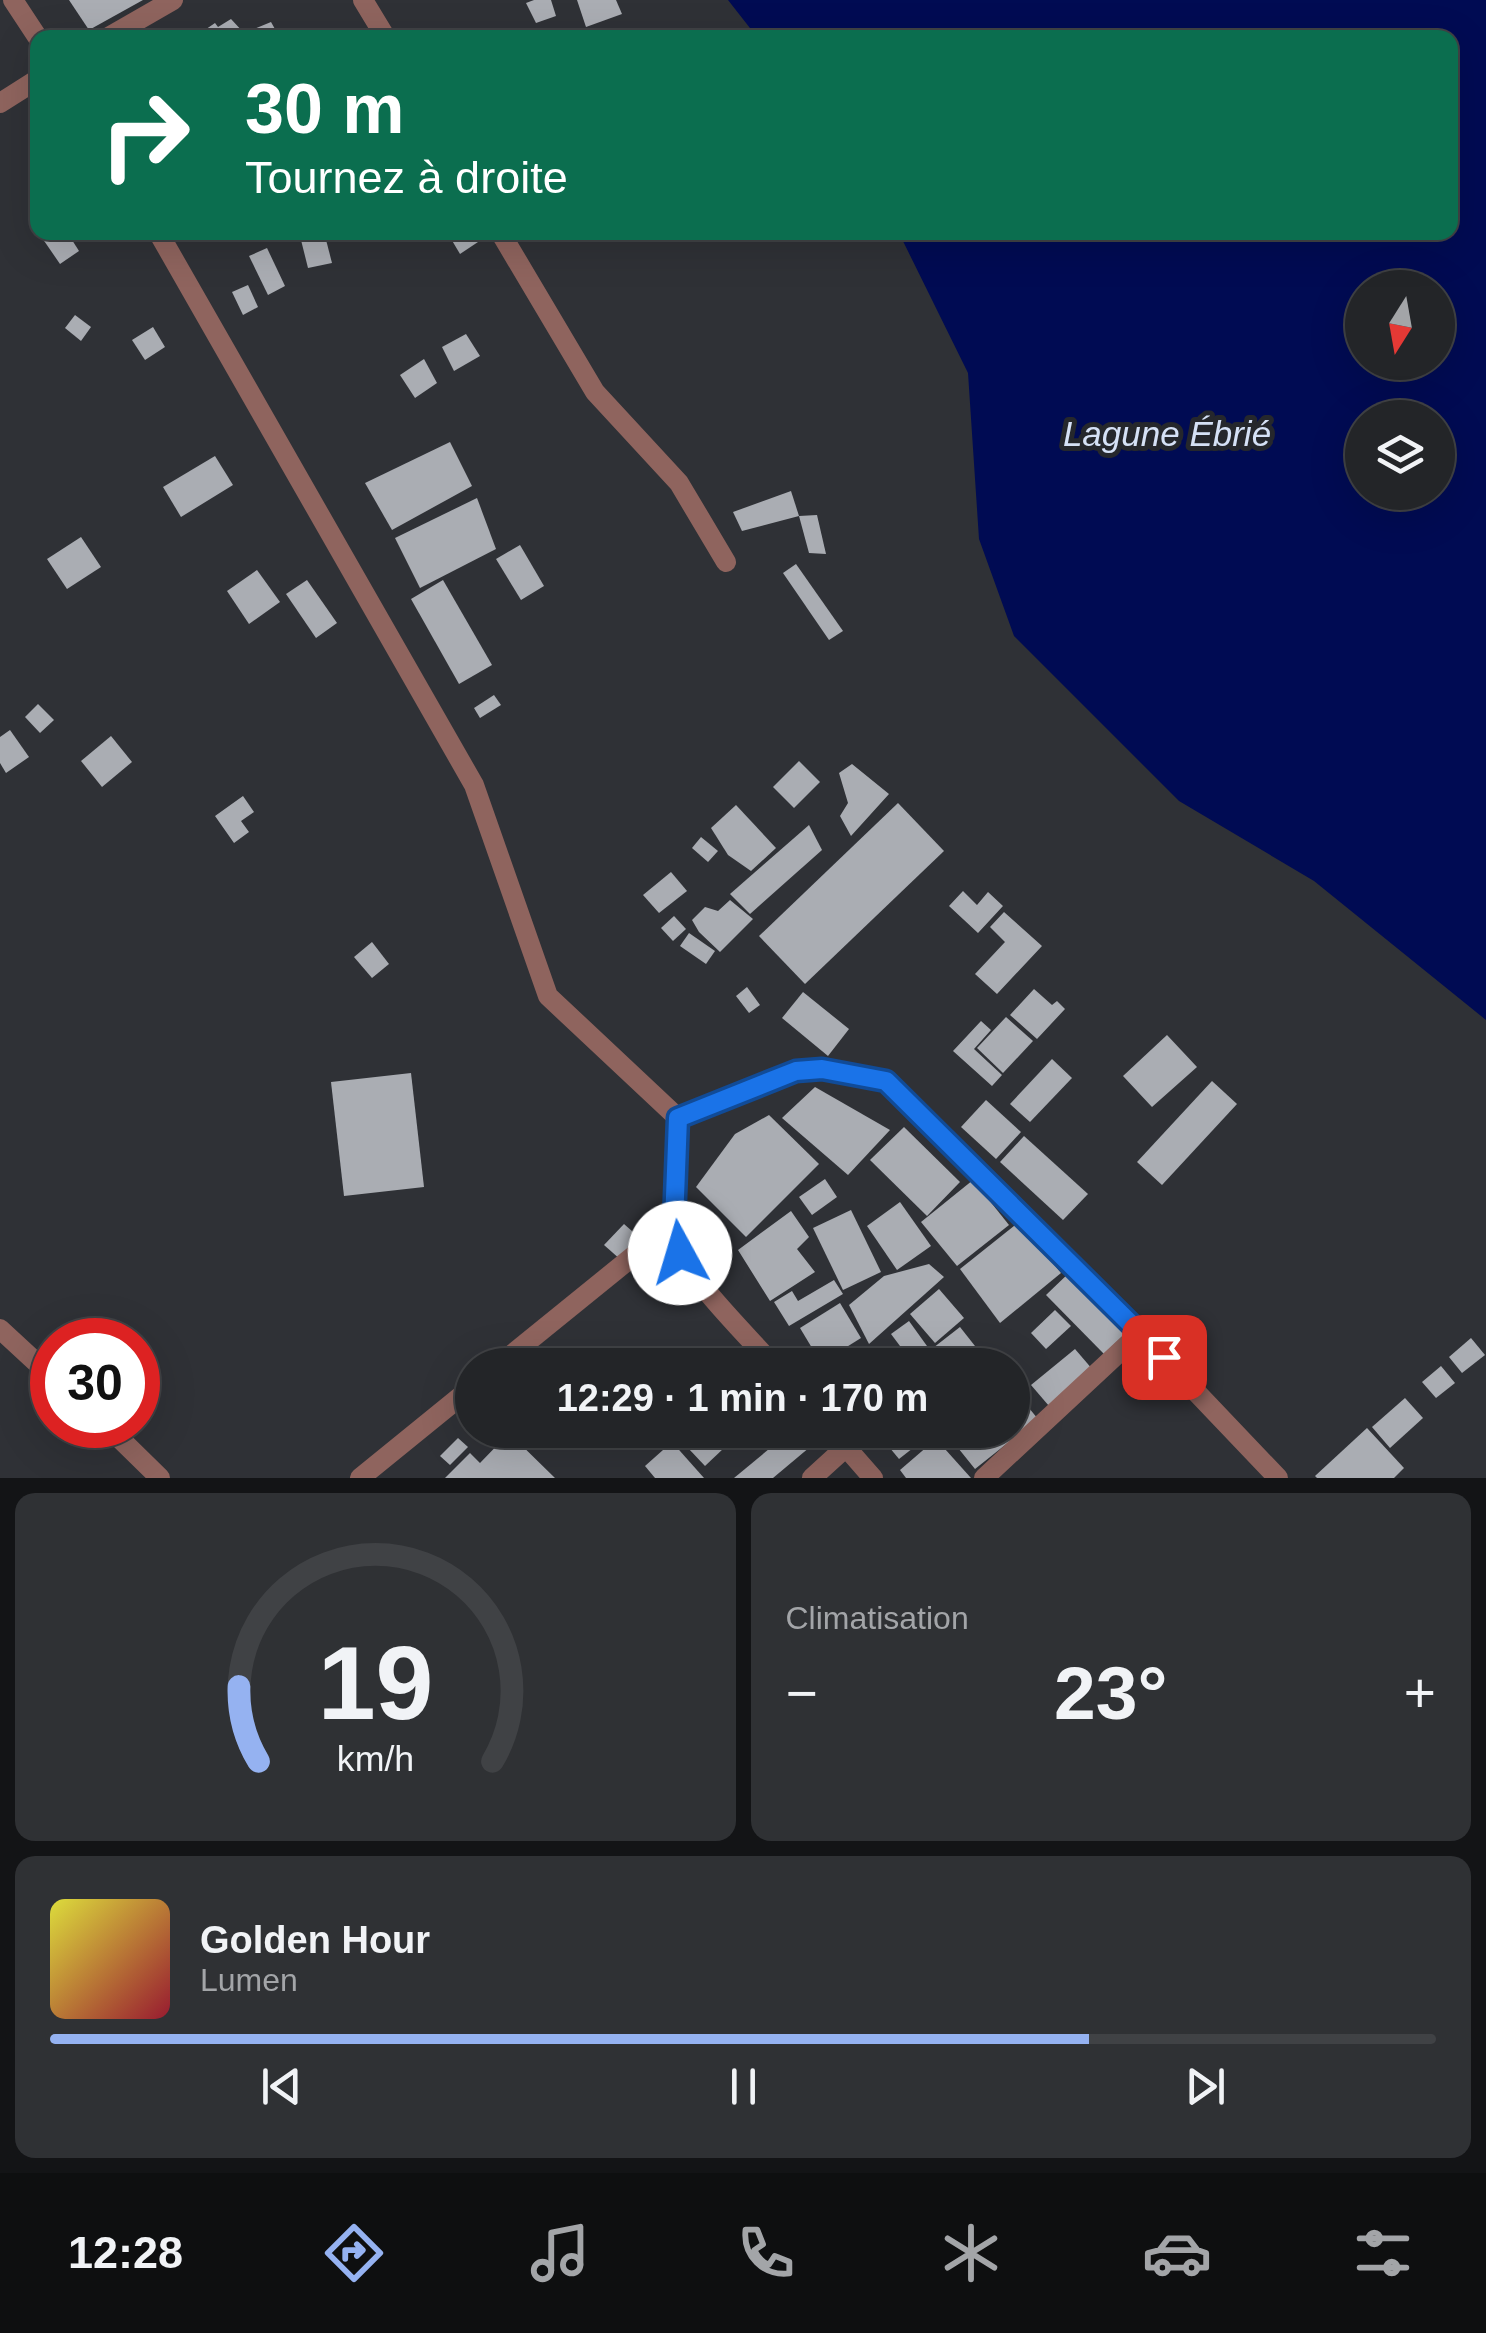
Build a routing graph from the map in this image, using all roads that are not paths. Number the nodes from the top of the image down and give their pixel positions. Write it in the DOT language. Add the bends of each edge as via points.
graph roads {
  1 [pos="13,0"];
  2 [pos="173,0"];
  3 [pos="364,0"];
  4 [pos="33,30"];
  5 [pos="121,30"];
  6 [pos="381,30"];
  7 [pos="30,84"];
  8 [pos="0,103"];
  9 [pos="163,240"];
  10 [pos="505,240"];
  11 [pos="726,562"];
  12 [pos="678,1118"];
  13 [pos="674,1223"];
  14 [pos="0,1329"];
  15 [pos="1140,1333"];
  16 [pos="520,1348"];
  17 [pos="759,1348"];
  18 [pos="30,1357"];
  19 [pos="455,1401"];
  20 [pos="129,1448"];
  21 [pos="845,1448"];
  22 [pos="847,1448"];
  23 [pos="160,1478"];
  24 [pos="360,1478"];
  25 [pos="812,1478"];
  26 [pos="874,1478"];
  27 [pos="984,1478"];
  28 [pos="1278,1478"];
  1 -- 4 [label="street"];
  2 -- 5 [label="street"];
  3 -- 6 [label="street"];
  7 -- 8 [label="street"];
  9 -- 12 [label="street" via="474,785 548,996"];
  10 -- 11 [label="street" via="595,392 679,483"];
  12 -- 13 [label="street"];
  12 -- 15 [label="street" via="796,1071 886,1081"];
  13 -- 16 [label="street"];
  13 -- 17 [label="street" via="680,1253"];
  14 -- 18 [label="street"];
  15 -- 27 [label="street"];
  15 -- 28 [label="street"];
  19 -- 24 [label="street"];
  20 -- 23 [label="street"];
  21 -- 25 [label="street"];
  22 -- 26 [label="street"];
}
